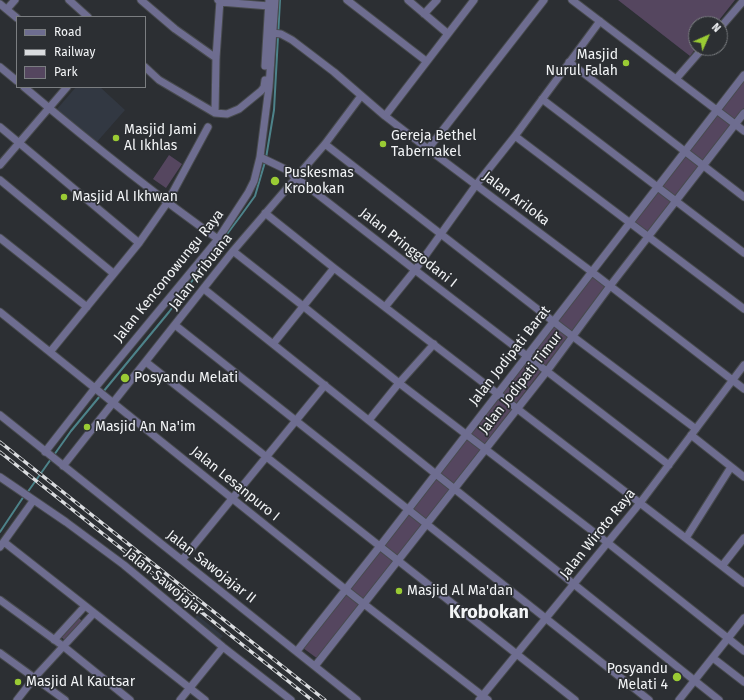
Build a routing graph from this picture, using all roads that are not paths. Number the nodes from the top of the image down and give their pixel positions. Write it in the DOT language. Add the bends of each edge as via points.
graph roads {
  1 [pos="15,0"];
  2 [pos="69,0"];
  3 [pos="141,0"];
  4 [pos="275,0"];
  5 [pos="347,0"];
  6 [pos="408,0"];
  7 [pos="437,0"];
  8 [pos="474,0"];
  9 [pos="544,0"];
  10 [pos="572,0"];
  11 [pos="744,0"];
  12 [pos="219,1"];
  13 [pos="269,3"];
  14 [pos="0,4"];
  15 [pos="7,9"];
  16 [pos="424,14"];
  17 [pos="87,16"];
  18 [pos="16,17"];
  19 [pos="728,19"];
  20 [pos="600,21"];
  21 [pos="276,33"];
  22 [pos="447,34"];
  23 [pos="696,56"];
  24 [pos="216,58"];
  25 [pos="426,61"];
  26 [pos="569,62"];
  27 [pos="0,67"];
  28 [pos="146,68"];
  29 [pos="744,75"];
  30 [pos="676,79"];
  31 [pos="16,80"];
  32 [pos="25,88"];
  33 [pos="66,88"];
  34 [pos="361,96"];
  35 [pos="542,99"];
  36 [pos="49,108"];
  37 [pos="717,110"];
  38 [pos="215,113"];
  39 [pos="744,113"];
  40 [pos="385,116"];
  41 [pos="735,124"];
  42 [pos="0,127"];
  43 [pos="208,127"];
  44 [pos="744,131"];
  45 [pos="515,136"];
  46 [pos="20,143"];
  47 [pos="325,144"];
  48 [pos="428,149"];
  49 [pos="686,151"];
  50 [pos="261,157"];
  51 [pos="0,165"];
  52 [pos="703,166"];
  53 [pos="296,177"];
  54 [pos="0,180"];
  55 [pos="476,185"];
  56 [pos="658,186"];
  57 [pos="744,197"];
  58 [pos="676,200"];
  59 [pos="167,204"];
  60 [pos="265,213"];
  61 [pos="630,222"];
  62 [pos="440,233"];
  63 [pos="648,236"];
  64 [pos="0,238"];
  65 [pos="218,239"];
  66 [pos="139,243"];
  67 [pos="233,251"];
  68 [pos="744,253"];
  69 [pos="334,268"];
  70 [pos="415,270"];
  71 [pos="592,272"];
  72 [pos="113,273"];
  73 [pos="610,286"];
  74 [pos="204,289"];
  75 [pos="303,306"];
  76 [pos="87,307"];
  77 [pos="385,307"];
  78 [pos="744,309"];
  79 [pos="0,312"];
  80 [pos="554,321"];
  81 [pos="175,326"];
  82 [pos="573,336"];
  83 [pos="273,344"];
  84 [pos="434,344"];
  85 [pos="50,352"];
  86 [pos="527,356"];
  87 [pos="146,362"];
  88 [pos="744,365"];
  89 [pos="547,371"];
  90 [pos="732,380"];
  91 [pos="399,383"];
  92 [pos="326,385"];
  93 [pos="97,389"];
  94 [pos="744,389"];
  95 [pos="498,394"];
  96 [pos="113,404"];
  97 [pos="517,409"];
  98 [pos="0,415"];
  99 [pos="369,420"];
  100 [pos="296,421"];
  101 [pos="696,429"];
  102 [pos="466,434"];
  103 [pos="691,435"];
  104 [pos="484,448"];
  105 [pos="47,453"];
  106 [pos="266,457"];
  107 [pos="669,465"];
  108 [pos="63,466"];
  109 [pos="731,467"];
  110 [pos="436,474"];
  111 [pos="0,477"];
  112 [pos="744,477"];
  113 [pos="455,489"];
  114 [pos="233,499"];
  115 [pos="32,500"];
  116 [pos="640,503"];
  117 [pos="408,510"];
  118 [pos="427,524"];
  119 [pos="686,538"];
  120 [pos="744,538"];
  121 [pos="608,543"];
  122 [pos="2,544"];
  123 [pos="380,546"];
  124 [pos="182,560"];
  125 [pos="399,560"];
  126 [pos="722,566"];
  127 [pos="744,583"];
  128 [pos="574,585"];
  129 [pos="346,589"];
  130 [pos="0,600"];
  131 [pos="363,603"];
  132 [pos="85,606"];
  133 [pos="94,613"];
  134 [pos="744,618"];
  135 [pos="546,619"];
  136 [pos="65,628"];
  137 [pos="73,635"];
  138 [pos="728,638"];
  139 [pos="54,640"];
  140 [pos="63,646"];
  141 [pos="223,647"];
  142 [pos="296,651"];
  143 [pos="744,651"];
  144 [pos="0,653"];
  145 [pos="517,654"];
  146 [pos="713,658"];
  147 [pos="315,666"];
  148 [pos="35,677"];
  149 [pos="695,680"];
  150 [pos="744,682"];
  151 [pos="190,688"];
  152 [pos="483,699"];
  153 [pos="17,700"];
  154 [pos="65,700"];
  155 [pos="130,700"];
  156 [pos="180,700"];
  157 [pos="205,700"];
  158 [pos="291,700"];
  159 [pos="357,700"];
  160 [pos="575,700"];
  161 [pos="649,700"];
  162 [pos="680,700"];
  163 [pos="719,700"];
  1 -- 15 [label="street"];
  2 -- 17 [label="street"];
  3 -- 24 [label="street" via="175,29"];
  4 -- 21 [label="street, Jalan Kenconowungu Raya"];
  5 -- 25 [label="street"];
  6 -- 16 [label="street"];
  7 -- 16 [label="street"];
  8 -- 22 [label="street"];
  9 -- 48 [label="street"];
  10 -- 20 [label="street"];
  11 -- 19 [label="street"];
  12 -- 13 [label="street"];
  12 -- 24 [label="street"];
  13 -- 38 [label="street" via="264,87 239,109 227,114"];
  14 -- 15 [label="street"];
  15 -- 18 [label="street"];
  16 -- 22 [label="street"];
  20 -- 26 [label="street"];
  20 -- 30 [label="street"];
  21 -- 34 [label="street, Jalan Ariloka" via="292,40"];
  21 -- 50 [label="street, Jalan Kenconowungu Raya"];
  22 -- 25 [label="street"];
  23 -- 30 [label="street"];
  24 -- 38 [label="street"];
  25 -- 40 [label="street"];
  26 -- 35 [label="street"];
  26 -- 49 [label="street"];
  27 -- 31 [label="street"];
  28 -- 38 [label="street" via="159,80"];
  29 -- 37 [label="street, Jalan Jodipati Barat"];
  30 -- 37 [label="street"];
  32 -- 36 [label="street"];
  33 -- 36 [label="street"];
  34 -- 40 [label="street, Jalan Ariloka"];
  34 -- 47 [label="street, Jalan Aribuana"];
  35 -- 45 [label="street"];
  35 -- 56 [label="street"];
  36 -- 46 [label="street"];
  36 -- 59 [label="street"];
  37 -- 41 [label="street"];
  37 -- 49 [label="street, Jalan Jodipati Barat"];
  39 -- 41 [label="street, Jalan Jodipati Timur"];
  40 -- 48 [label="street, Jalan Ariloka"];
  41 -- 44 [label="street"];
  41 -- 52 [label="street, Jalan Jodipati Timur"];
  42 -- 46 [label="street"];
  43 -- 59 [label="street"];
  45 -- 55 [label="street"];
  45 -- 61 [label="street"];
  46 -- 51 [label="street"];
  46 -- 66 [label="street"];
  47 -- 53 [label="street, Jalan Aribuana"];
  47 -- 62 [label="street"];
  48 -- 55 [label="street, Jalan Ariloka"];
  49 -- 52 [label="street"];
  49 -- 56 [label="street, Jalan Jodipati Barat"];
  50 -- 53 [label="street, Jalan Pringgodani I"];
  50 -- 65 [label="street, Jalan Kenconowungu Raya" via="248,192"];
  52 -- 57 [label="street"];
  52 -- 58 [label="street, Jalan Jodipati Timur"];
  53 -- 60 [label="street, Jalan Aribuana"];
  53 -- 70 [label="street, Jalan Pringgodani I"];
  54 -- 72 [label="street"];
  55 -- 62 [label="street"];
  55 -- 71 [label="street, Jalan Ariloka"];
  56 -- 58 [label="street"];
  56 -- 61 [label="street, Jalan Jodipati Barat"];
  58 -- 63 [label="street, Jalan Jodipati Timur"];
  58 -- 68 [label="street"];
  59 -- 65 [label="street"];
  59 -- 66 [label="street"];
  60 -- 67 [label="street, Jalan Aribuana"];
  60 -- 69 [label="street"];
  61 -- 63 [label="street"];
  61 -- 71 [label="street, Jalan Jodipati Barat"];
  62 -- 70 [label="street"];
  62 -- 80 [label="street"];
  63 -- 73 [label="street, Jalan Jodipati Timur"];
  63 -- 78 [label="street"];
  64 -- 76 [label="street"];
  65 -- 93 [label="street, Jalan Kenconowungu Raya"];
  66 -- 72 [label="street"];
  67 -- 74 [label="street, Jalan Aribuana"];
  67 -- 75 [label="street"];
  69 -- 75 [label="street"];
  69 -- 77 [label="street"];
  70 -- 77 [label="street"];
  70 -- 86 [label="street, Jalan Pringgodani I"];
  71 -- 73 [label="street, Jalan Ariloka"];
  71 -- 80 [label="street, Jalan Jodipati Barat"];
  72 -- 76 [label="street"];
  73 -- 82 [label="street, Jalan Jodipati Timur"];
  73 -- 90 [label="street, Jalan Ariloka"];
  74 -- 81 [label="street, Jalan Aribuana"];
  74 -- 83 [label="street"];
  75 -- 83 [label="street"];
  75 -- 91 [label="street"];
  76 -- 85 [label="street"];
  77 -- 84 [label="street"];
  79 -- 85 [label="street, Jalan Lesanpuro I"];
  80 -- 82 [label="street"];
  80 -- 86 [label="street, Jalan Jodipati Barat"];
  81 -- 87 [label="street, Jalan Aribuana"];
  81 -- 100 [label="street"];
  82 -- 89 [label="street, Jalan Jodipati Timur"];
  82 -- 101 [label="street"];
  83 -- 92 [label="street"];
  84 -- 91 [label="street"];
  84 -- 95 [label="street"];
  85 -- 93 [label="street, Jalan Lesanpuro I"];
  86 -- 89 [label="street, Jalan Pringgodani I"];
  86 -- 95 [label="street, Jalan Jodipati Barat"];
  87 -- 96 [label="street, Jalan Aribuana"];
  87 -- 106 [label="street"];
  88 -- 90 [label="street, Jalan Wiroto Raya"];
  89 -- 97 [label="street, Jalan Jodipati Timur"];
  89 -- 107 [label="street, Jalan Pringgodani I"];
  90 -- 94 [label="street, Jalan Ariloka"];
  90 -- 101 [label="street, Jalan Wiroto Raya"];
  91 -- 99 [label="street"];
  91 -- 102 [label="street"];
  92 -- 99 [label="street"];
  92 -- 100 [label="street"];
  93 -- 96 [label="street, Jalan Lesanpuro I"];
  93 -- 105 [label="street, Jalan Kenconowungu Raya"];
  95 -- 97 [label="street"];
  95 -- 102 [label="street, Jalan Jodipati Barat"];
  96 -- 108 [label="street, Jalan Aribuana"];
  96 -- 114 [label="street, Jalan Lesanpuro I"];
  97 -- 104 [label="street, Jalan Jodipati Timur"];
  97 -- 116 [label="street"];
  98 -- 105 [label="street, Jalan Sawojajar II"];
  99 -- 110 [label="street"];
  100 -- 106 [label="street"];
  100 -- 117 [label="street"];
  101 -- 103 [label="street, Jalan Wiroto Raya"];
  102 -- 104 [label="street"];
  102 -- 110 [label="street, Jalan Jodipati Barat"];
  103 -- 107 [label="street, Jalan Wiroto Raya"];
  103 -- 109 [label="street"];
  104 -- 113 [label="street, Jalan Jodipati Timur"];
  104 -- 121 [label="street"];
  105 -- 108 [label="street, Jalan Sawojajar II"];
  106 -- 114 [label="street"];
  106 -- 123 [label="street"];
  107 -- 116 [label="street, Jalan Wiroto Raya"];
  108 -- 124 [label="street, Jalan Sawojajar II"];
  109 -- 112 [label="street"];
  109 -- 119 [label="street"];
  110 -- 113 [label="street"];
  110 -- 117 [label="street, Jalan Jodipati Barat"];
  111 -- 115 [label="street, Jalan Sawojajar"];
  113 -- 118 [label="street, Jalan Jodipati Timur"];
  113 -- 128 [label="street"];
  114 -- 124 [label="street"];
  114 -- 129 [label="street, Jalan Lesanpuro I"];
  115 -- 122 [label="street"];
  115 -- 141 [label="street, Jalan Sawojajar" via="124,565"];
  116 -- 119 [label="street"];
  116 -- 121 [label="street, Jalan Wiroto Raya"];
  117 -- 118 [label="street"];
  117 -- 123 [label="street, Jalan Jodipati Barat"];
  118 -- 125 [label="street, Jalan Jodipati Timur"];
  118 -- 135 [label="street"];
  119 -- 126 [label="street"];
  120 -- 126 [label="street"];
  121 -- 128 [label="street, Jalan Wiroto Raya"];
  121 -- 138 [label="street"];
  122 -- 132 [label="street"];
  123 -- 125 [label="street"];
  123 -- 129 [label="street, Jalan Jodipati Barat"];
  124 -- 142 [label="street, Jalan Sawojajar II"];
  125 -- 131 [label="street, Jalan Jodipati Timur"];
  125 -- 145 [label="street"];
  126 -- 127 [label="street"];
  128 -- 135 [label="street, Jalan Wiroto Raya"];
  128 -- 149 [label="street"];
  129 -- 131 [label="street, Jalan Lesanpuro I"];
  129 -- 142 [label="street, Jalan Jodipati Barat"];
  130 -- 139 [label="street"];
  131 -- 147 [label="street, Jalan Jodipati Timur"];
  131 -- 152 [label="street, Jalan Lesanpuro I"];
  132 -- 133 [label="street"];
  132 -- 136 [label="street"];
  133 -- 137 [label="street"];
  133 -- 151 [label="street"];
  134 -- 138 [label="street"];
  135 -- 145 [label="street, Jalan Wiroto Raya"];
  135 -- 161 [label="street"];
  136 -- 137 [label="street"];
  136 -- 139 [label="street"];
  137 -- 140 [label="street"];
  138 -- 143 [label="street"];
  138 -- 146 [label="street"];
  139 -- 140 [label="street"];
  140 -- 148 [label="street"];
  140 -- 155 [label="street"];
  141 -- 151 [label="street"];
  141 -- 158 [label="street, Jalan Sawojajar"];
  142 -- 147 [label="street, Jalan Sawojajar II"];
  144 -- 148 [label="street"];
  145 -- 152 [label="street, Jalan Wiroto Raya"];
  145 -- 160 [label="street"];
  146 -- 149 [label="street"];
  146 -- 150 [label="street"];
  147 -- 159 [label="street, Jalan Sawojajar II"];
  148 -- 153 [label="street"];
  148 -- 154 [label="street"];
  149 -- 162 [label="street"];
  149 -- 163 [label="street"];
  151 -- 156 [label="street"];
  151 -- 157 [label="street"];
}
